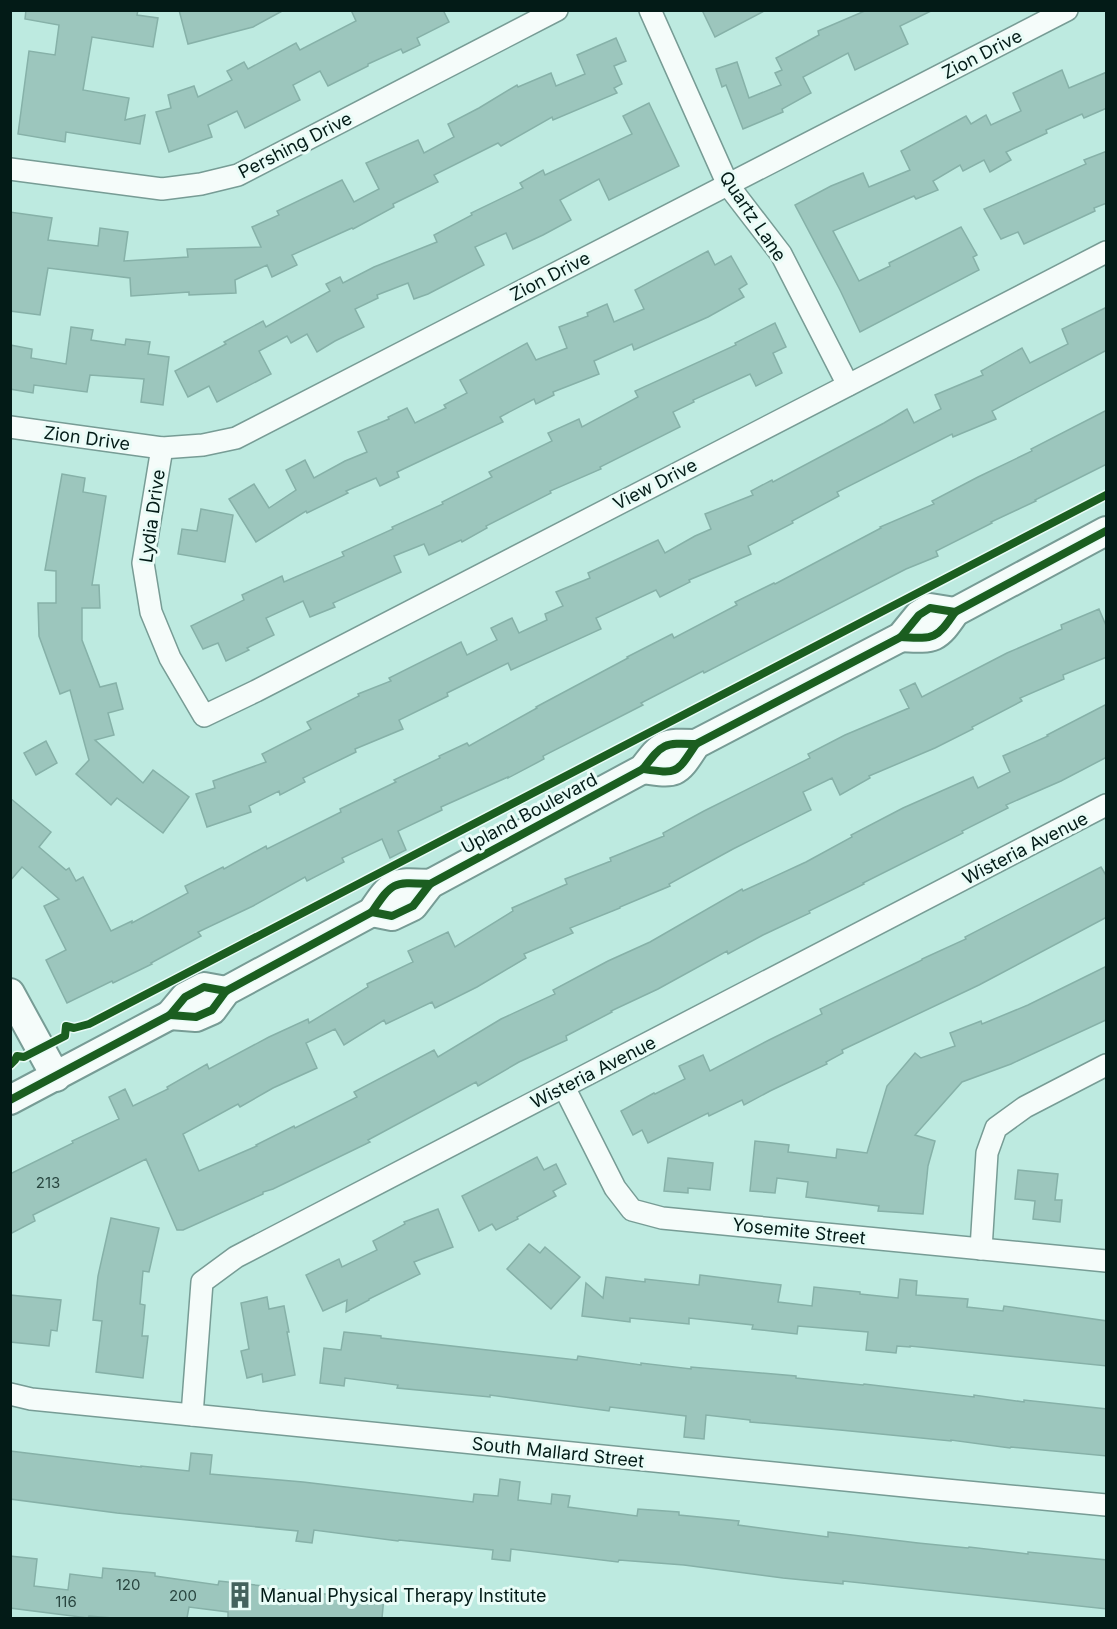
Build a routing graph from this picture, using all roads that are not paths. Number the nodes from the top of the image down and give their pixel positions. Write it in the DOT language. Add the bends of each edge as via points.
graph roads {
  1 [pos="557,10"];
  2 [pos="650,10"];
  3 [pos="1067,10"];
  4 [pos="10,169"];
  5 [pos="728,185"];
  6 [pos="1107,252"];
  7 [pos="848,385"];
  8 [pos="10,427"];
  9 [pos="162,448"];
  10 [pos="1107,531"];
  11 [pos="204,716"];
  12 [pos="1107,805"];
  13 [pos="10,993"];
  14 [pos="1107,1065"];
  15 [pos="56,1077"];
  16 [pos="564,1087"];
  17 [pos="10,1100"];
  18 [pos="981,1249"];
  19 [pos="1107,1261"];
  20 [pos="10,1394"];
  21 [pos="192,1415"];
  22 [pos="1107,1505"];
  1 -- 4 [label="street, Pershing Drive" via="238,175 162,189"];
  2 -- 5 [label="street, Quartz Lane"];
  3 -- 5 [label="street, Zion Drive"];
  5 -- 7 [label="street, Quartz Lane" via="781,254"];
  5 -- 9 [label="street, Zion Drive" via="236,438"];
  6 -- 7 [label="street, View Drive"];
  7 -- 11 [label="street, View Drive"];
  8 -- 9 [label="street, Zion Drive"];
  9 -- 11 [label="street, Lydia Drive" via="143,562 151,612 170,658"];
  10 -- 15 [label="street, Upland Boulevard" via="955,612 942,631 927,638 901,637 696,744 682,766 670,773 643,769 430,884 413,906 392,916 372,912 226,991 212,1010 196,1017 170,1015"];
  12 -- 16 [label="street, Wisteria Avenue"];
  13 -- 15 [label="street"];
  14 -- 18 [label="street" via="1025,1107 996,1128 987,1153"];
  15 -- 17 [label="street, Upland Boulevard"];
  16 -- 18 [label="street, Yosemite Street" via="615,1188 632,1210 662,1218"];
  16 -- 21 [label="street, Wisteria Avenue" via="236,1257 202,1282"];
  18 -- 19 [label="street, Yosemite Street"];
  20 -- 21 [label="street, South Mallard Street"];
  21 -- 22 [label="street, South Mallard Street"];
}
